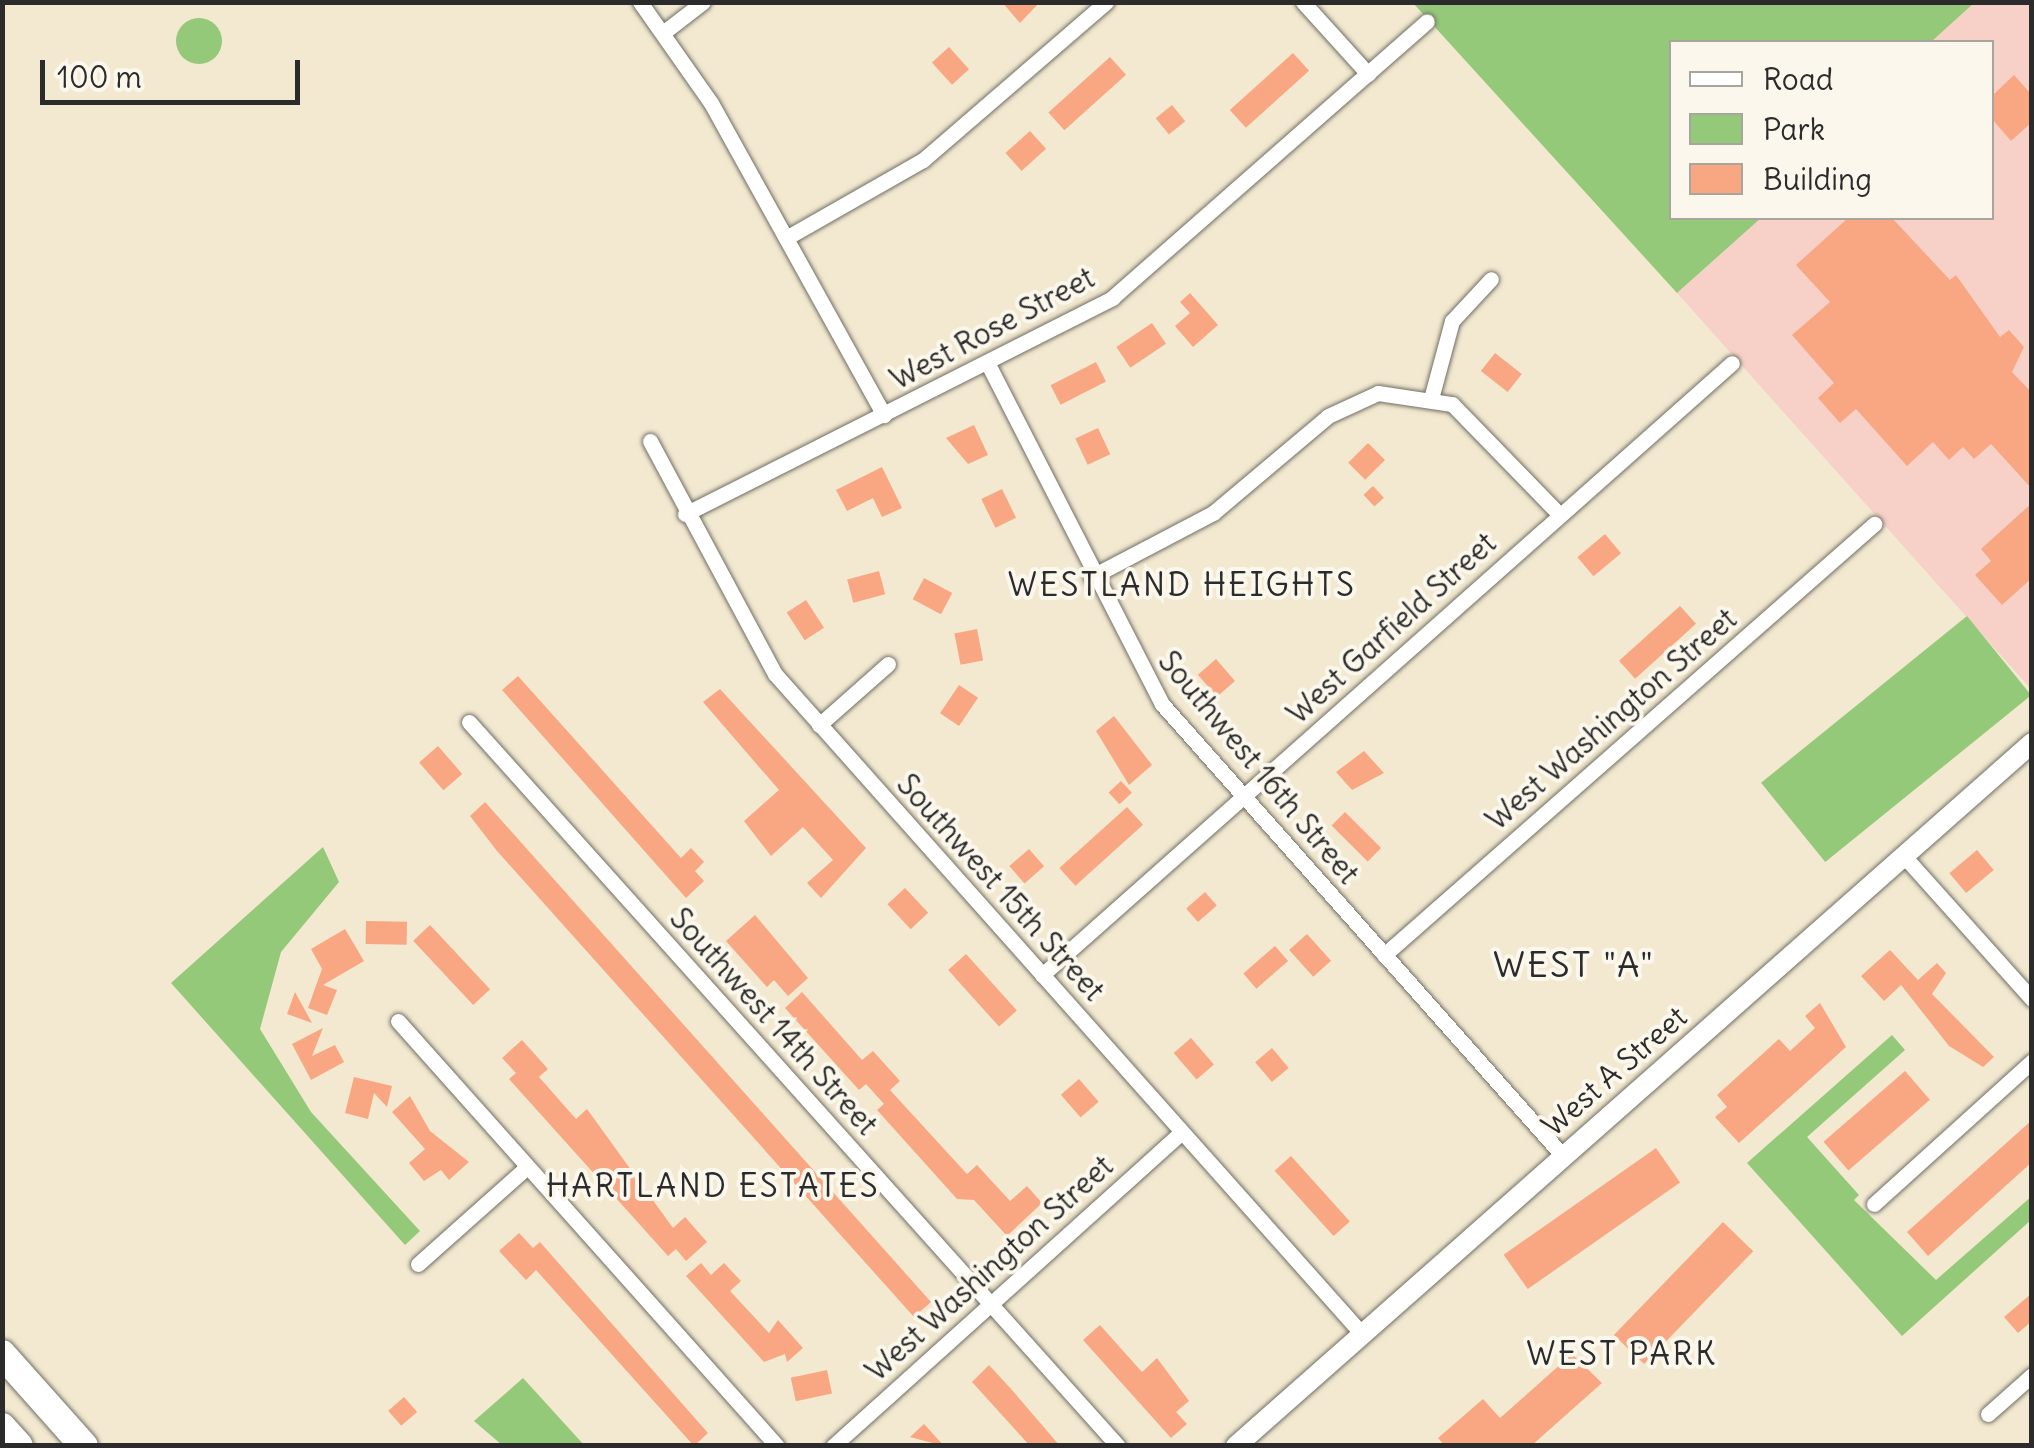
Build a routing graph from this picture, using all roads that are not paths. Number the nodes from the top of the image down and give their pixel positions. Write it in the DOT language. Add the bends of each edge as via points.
graph roads {
  1 [pos="640,2"];
  2 [pos="703,2"];
  3 [pos="1106,2"];
  4 [pos="1303,2"];
  5 [pos="1427,22"];
  6 [pos="664,32"];
  7 [pos="1368,74"];
  8 [pos="786,238"];
  9 [pos="1491,279"];
  10 [pos="1732,363"];
  11 [pos="988,364"];
  12 [pos="1432,395"];
  13 [pos="884,415"];
  14 [pos="650,442"];
  15 [pos="684,514"];
  16 [pos="1560,515"];
  17 [pos="1874,524"];
  18 [pos="1091,576"];
  19 [pos="888,664"];
  20 [pos="469,722"];
  21 [pos="819,724"];
  22 [pos="2032,743"];
  23 [pos="1242,797"];
  24 [pos="1904,856"];
  25 [pos="1384,955"];
  26 [pos="1042,975"];
  27 [pos="2032,999"];
  28 [pos="398,1021"];
  29 [pos="2032,1062"];
  30 [pos="1182,1132"];
  31 [pos="1563,1156"];
  32 [pos="527,1166"];
  33 [pos="1874,1204"];
  34 [pos="418,1264"];
  35 [pos="991,1304"];
  36 [pos="1362,1334"];
  37 [pos="2,1354"];
  38 [pos="2032,1375"];
  39 [pos="1988,1414"];
  40 [pos="2,1427"];
  41 [pos="19,1446"];
  42 [pos="84,1446"];
  43 [pos="777,1446"];
  44 [pos="833,1446"];
  45 [pos="1118,1446"];
  46 [pos="1236,1446"];
  1 -- 6 [label="street"];
  2 -- 6 [label="street"];
  3 -- 8 [label="street" via="923,160"];
  4 -- 7 [label="street"];
  5 -- 7 [label="street, West Rose Street"];
  6 -- 8 [label="street"];
  7 -- 11 [label="street, West Rose Street" via="1122,290"];
  8 -- 13 [label="street"];
  9 -- 12 [label="street" via="1452,321"];
  10 -- 16 [label="street, West Garfield Street"];
  11 -- 13 [label="street, West Rose Street"];
  11 -- 18 [label="street, Southwest 16th Street"];
  12 -- 16 [label="street" via="1470,417"];
  12 -- 18 [label="street" via="1354,400 1214,512"];
  13 -- 15 [label="street, West Rose Street"];
  14 -- 15 [label="street, Southwest 15th Street"];
  15 -- 21 [label="street, Southwest 15th Street" via="750,639"];
  16 -- 23 [label="street, West Garfield Street"];
  17 -- 25 [label="street, West Washington Street"];
  18 -- 23 [label="street, Southwest 16th Street" via="1142,678"];
  19 -- 21 [label="street"];
  20 -- 35 [label="street, Southwest 14th Street"];
  21 -- 26 [label="street, Southwest 15th Street"];
  22 -- 24 [label="main road, West A Street"];
  23 -- 25 [label="street, Southwest 16th Street"];
  23 -- 26 [label="street, West Garfield Street"];
  24 -- 27 [label="street"];
  24 -- 31 [label="main road, West A Street"];
  25 -- 31 [label="street, Southwest 16th Street"];
  26 -- 30 [label="street, Southwest 15th Street"];
  28 -- 32 [label="street"];
  29 -- 33 [label="street"];
  30 -- 35 [label="street, West Washington Street"];
  30 -- 36 [label="street, Southwest 15th Street"];
  31 -- 36 [label="main road, West A Street"];
  32 -- 34 [label="street"];
  32 -- 43 [label="street"];
  35 -- 44 [label="street, West Washington Street"];
  35 -- 45 [label="street, Southwest 14th Street"];
  36 -- 46 [label="main road, West A Street"];
  37 -- 42 [label="highway"];
  38 -- 39 [label="street"];
  40 -- 41 [label="highway"];
}
